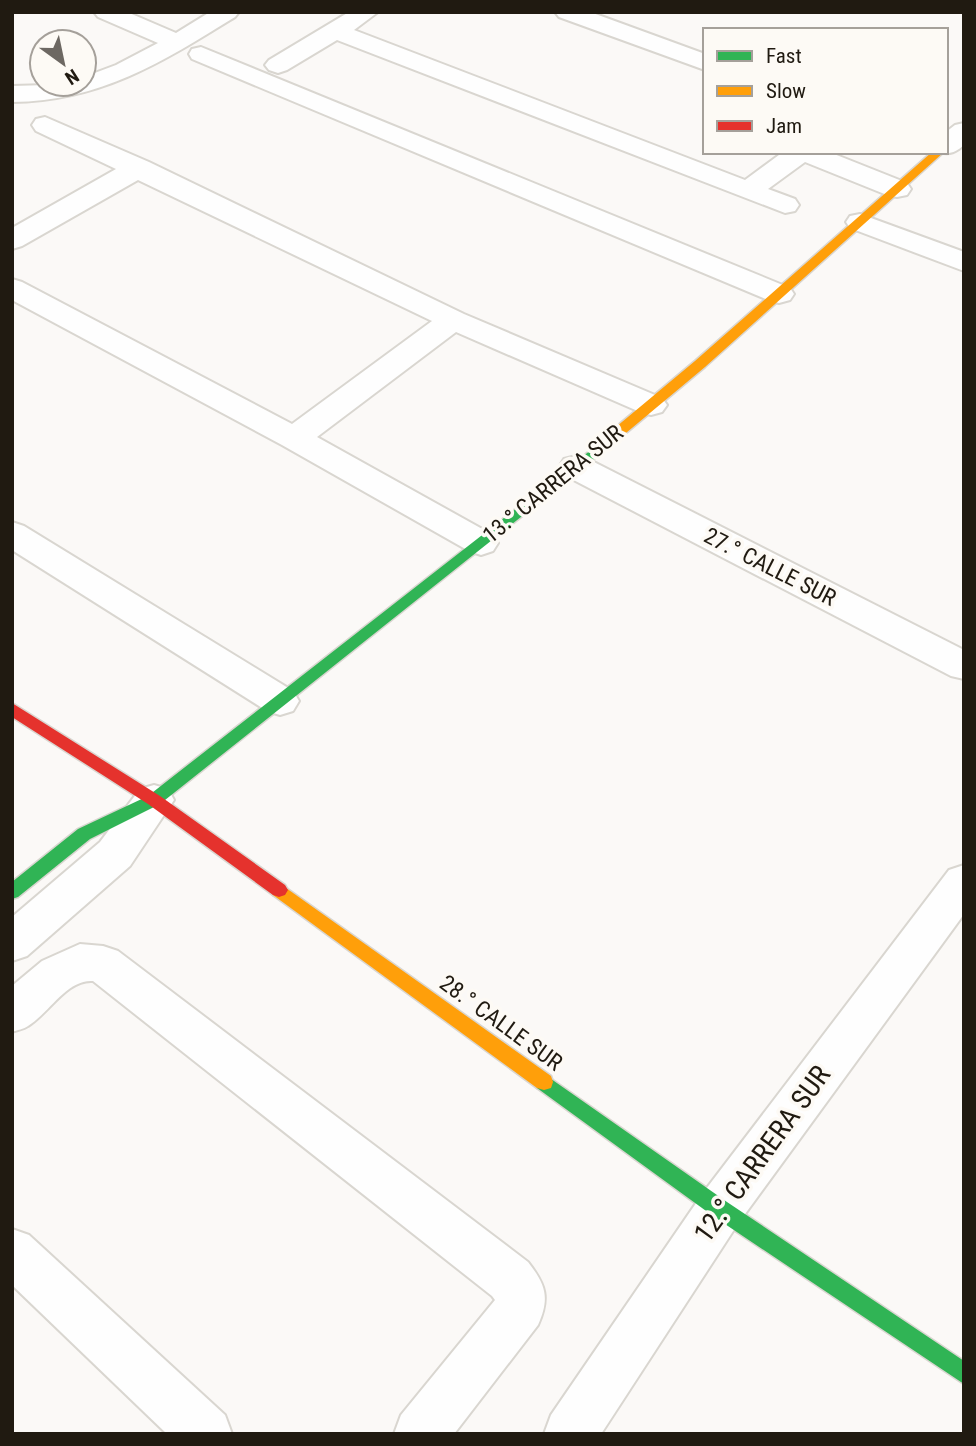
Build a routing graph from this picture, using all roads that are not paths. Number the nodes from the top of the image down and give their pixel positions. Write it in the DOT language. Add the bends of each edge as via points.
graph roads {
  1 [pos="106,12"];
  2 [pos="228,12"];
  3 [pos="366,12"];
  4 [pos="567,12"];
  5 [pos="335,31"];
  6 [pos="189,48"];
  7 [pos="703,62"];
  8 [pos="278,65"];
  9 [pos="12,94"];
  10 [pos="46,125"];
  11 [pos="964,131"];
  12 [pos="948,144"];
  13 [pos="800,154"];
  14 [pos="808,154"];
  15 [pos="937,154"];
  16 [pos="139,168"];
  17 [pos="897,189"];
  18 [pos="747,191"];
  19 [pos="785,205"];
  20 [pos="860,222"];
  21 [pos="12,240"];
  22 [pos="964,262"];
  23 [pos="12,288"];
  24 [pos="779,294"];
  25 [pos="453,320"];
  26 [pos="651,405"];
  27 [pos="294,438"];
  28 [pos="576,467"];
  29 [pos="12,534"];
  30 [pos="481,543"];
  31 [pos="964,666"];
  32 [pos="280,701"];
  33 [pos="17,718"];
  34 [pos="154,800"];
  35 [pos="964,882"];
  36 [pos="12,892"];
  37 [pos="12,943"];
  38 [pos="12,1013"];
  39 [pos="720,1209"];
  40 [pos="12,1252"];
  41 [pos="964,1374"];
  42 [pos="206,1434"];
  43 [pos="420,1434"];
  44 [pos="570,1434"];
  1 -- 6 [label="street"];
  2 -- 6 [label="street"];
  3 -- 5 [label="street"];
  4 -- 7 [label="street"];
  5 -- 8 [label="street"];
  5 -- 18 [label="street"];
  6 -- 9 [label="street" via="79,90"];
  6 -- 24 [label="street"];
  10 -- 16 [label="street"];
  11 -- 12 [label="street"];
  13 -- 18 [label="street"];
  14 -- 17 [label="street"];
  15 -- 17 [label="street, 13.° CARRERA SUR"];
  16 -- 21 [label="street"];
  16 -- 25 [label="street"];
  17 -- 20 [label="street, 13.° CARRERA SUR"];
  18 -- 19 [label="street"];
  20 -- 22 [label="street"];
  20 -- 24 [label="street, 13.° CARRERA SUR"];
  23 -- 27 [label="street"];
  24 -- 26 [label="street, 13.° CARRERA SUR"];
  25 -- 26 [label="street"];
  25 -- 27 [label="street"];
  26 -- 28 [label="street, 13.° CARRERA SUR"];
  27 -- 30 [label="street"];
  28 -- 30 [label="street, 13.° CARRERA SUR"];
  28 -- 31 [label="street, 27.° CALLE SUR"];
  29 -- 32 [label="street"];
  30 -- 32 [label="street, 13.° CARRERA SUR"];
  32 -- 34 [label="street, 13.° CARRERA SUR"];
  33 -- 34 [label="street, 28.° CALLE SUR"];
  34 -- 36 [label="street, 13.° CARRERA SUR" via="83,834"];
  34 -- 37 [label="street" via="115,854"];
  34 -- 39 [label="street, 28.° CALLE SUR"];
  35 -- 39 [label="street, 12.° CARRERA SUR"];
  38 -- 43 [label="street" via="57,974 80,962 103,964 510,1279 520,1292 520,1308"];
  39 -- 41 [label="street, 28.° CALLE SUR"];
  39 -- 44 [label="street, 12.° CARRERA SUR"];
  40 -- 42 [label="street"];
}
